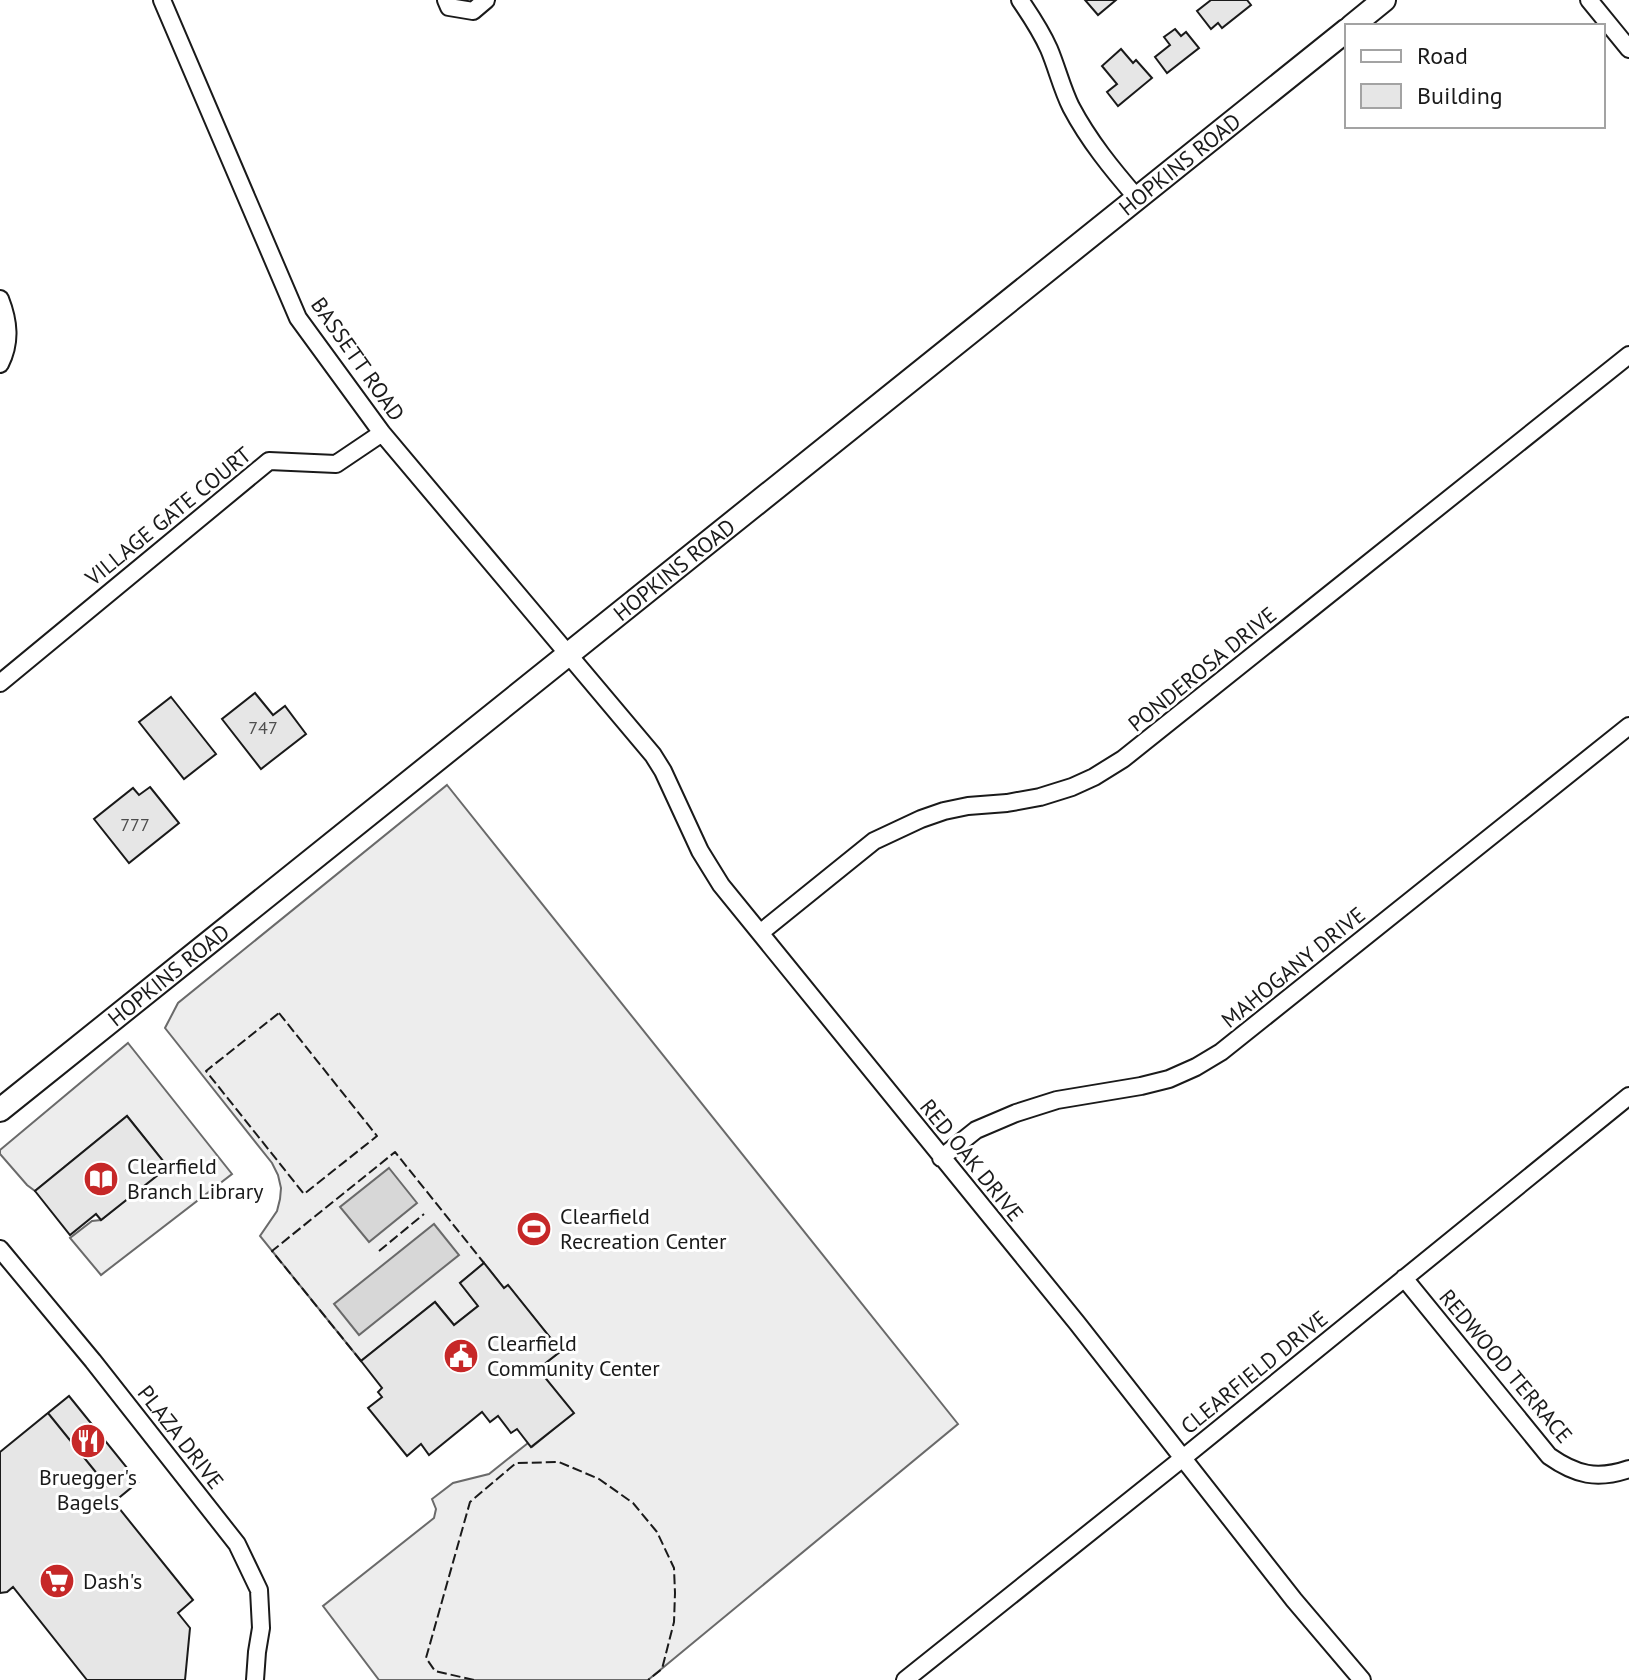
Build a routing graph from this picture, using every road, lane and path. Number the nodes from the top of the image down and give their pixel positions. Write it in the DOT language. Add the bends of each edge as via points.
graph roads {
  1 [pos="162,0"];
  2 [pos="446,0"];
  3 [pos="486,0"];
  4 [pos="1020,0"];
  5 [pos="1384,0"];
  6 [pos="1589,0"];
  7 [pos="1354,24"];
  8 [pos="1345,32"];
  9 [pos="1629,49"];
  10 [pos="1137,198"];
  11 [pos="0,299"];
  12 [pos="1629,355"];
  13 [pos="0,364"];
  14 [pos="382,433"];
  15 [pos="568,656"];
  16 [pos="0,683"];
  17 [pos="1629,726"];
  18 [pos="760,933"];
  19 [pos="1629,1096"];
  20 [pos="0,1110"];
  21 [pos="941,1158"];
  22 [pos="0,1249"];
  23 [pos="1404,1278"];
  24 [pos="1183,1458"];
  25 [pos="1629,1469"];
  26 [pos="255,1680"];
  27 [pos="905,1680"];
  28 [pos="1362,1680"];
  1 -- 14 [label="street, BASSETT ROAD" via="298,318"];
  2 -- 3 [label="street" via="449,7 473,11"];
  4 -- 10 [label="street" via="1049,49 1069,104 1090,141"];
  5 -- 7 [label="street"];
  6 -- 9 [label="street"];
  8 -- 10 [label="street, HOPKINS ROAD"];
  10 -- 15 [label="street, HOPKINS ROAD"];
  11 -- 13 [label="street" via="8,329"];
  12 -- 18 [label="street, PONDEROSA DRIVE" via="1123,759 1072,787 944,811 874,841"];
  14 -- 15 [label="street, BASSETT ROAD"];
  14 -- 16 [label="street, VILLAGE GATE COURT" via="336,464 269,461"];
  15 -- 18 [label="street, RED OAK DRIVE" via="653,755 700,851"];
  15 -- 20 [label="street, HOPKINS ROAD"];
  17 -- 21 [label="street, MAHOGANY DRIVE" via="1221,1052 1169,1079 1016,1113 976,1130"];
  18 -- 21 [label="street, RED OAK DRIVE"];
  19 -- 23 [label="street, CLEARFIELD DRIVE"];
  21 -- 24 [label="street, RED OAK DRIVE"];
  22 -- 26 [label="street, PLAZA DRIVE" via="237,1544 259,1590"];
  23 -- 24 [label="street, CLEARFIELD DRIVE"];
  23 -- 25 [label="street, REDWOOD TERRACE" via="1549,1456 1582,1474"];
  24 -- 27 [label="street, CLEARFIELD DRIVE"];
  24 -- 28 [label="street, RED OAK DRIVE"];
}
